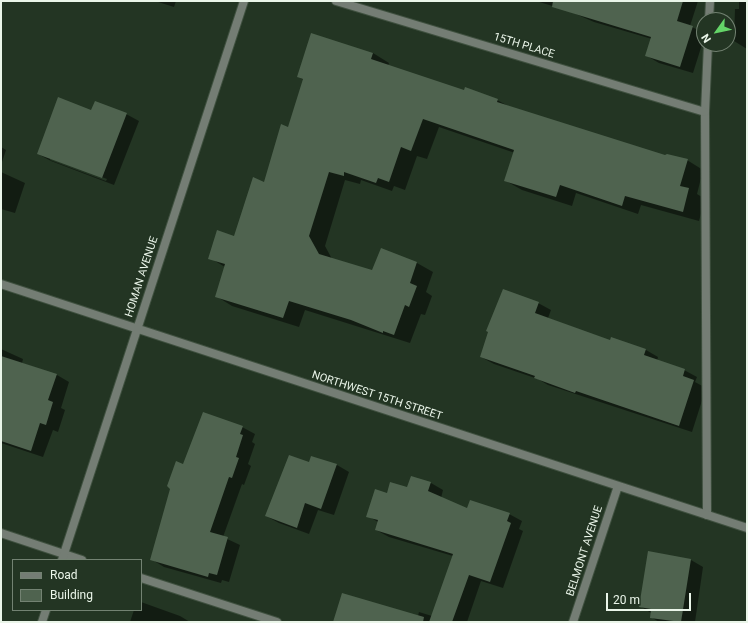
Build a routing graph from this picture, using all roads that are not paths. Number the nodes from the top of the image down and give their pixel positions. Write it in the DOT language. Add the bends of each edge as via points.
graph roads {
  1 [pos="244,1"];
  2 [pos="336,1"];
  3 [pos="710,1"];
  4 [pos="709,12"];
  5 [pos="708,52"];
  6 [pos="705,112"];
  7 [pos="1,284"];
  8 [pos="136,329"];
  9 [pos="618,486"];
  10 [pos="707,515"];
  11 [pos="747,528"];
  12 [pos="1,533"];
  13 [pos="63,557"];
  14 [pos="76,559"];
  15 [pos="142,578"];
  16 [pos="46,611"];
  17 [pos="42,622"];
  18 [pos="277,622"];
  19 [pos="573,622"];
  1 -- 8 [label="street, HOMAN AVENUE"];
  2 -- 6 [label="street, 15TH PLACE"];
  3 -- 4 [label="street"];
  5 -- 6 [label="street"];
  6 -- 10 [label="street"];
  7 -- 8 [label="street, NORTHWEST 15TH STREET"];
  8 -- 9 [label="street, NORTHWEST 15TH STREET"];
  8 -- 13 [label="street, HOMAN AVENUE"];
  9 -- 10 [label="street, NORTHWEST 15TH STREET"];
  9 -- 19 [label="street, BELMONT AVENUE"];
  10 -- 11 [label="street, NORTHWEST 15TH STREET"];
  12 -- 13 [label="street"];
  13 -- 14 [label="street"];
  15 -- 18 [label="street"];
  16 -- 17 [label="street"];
}
